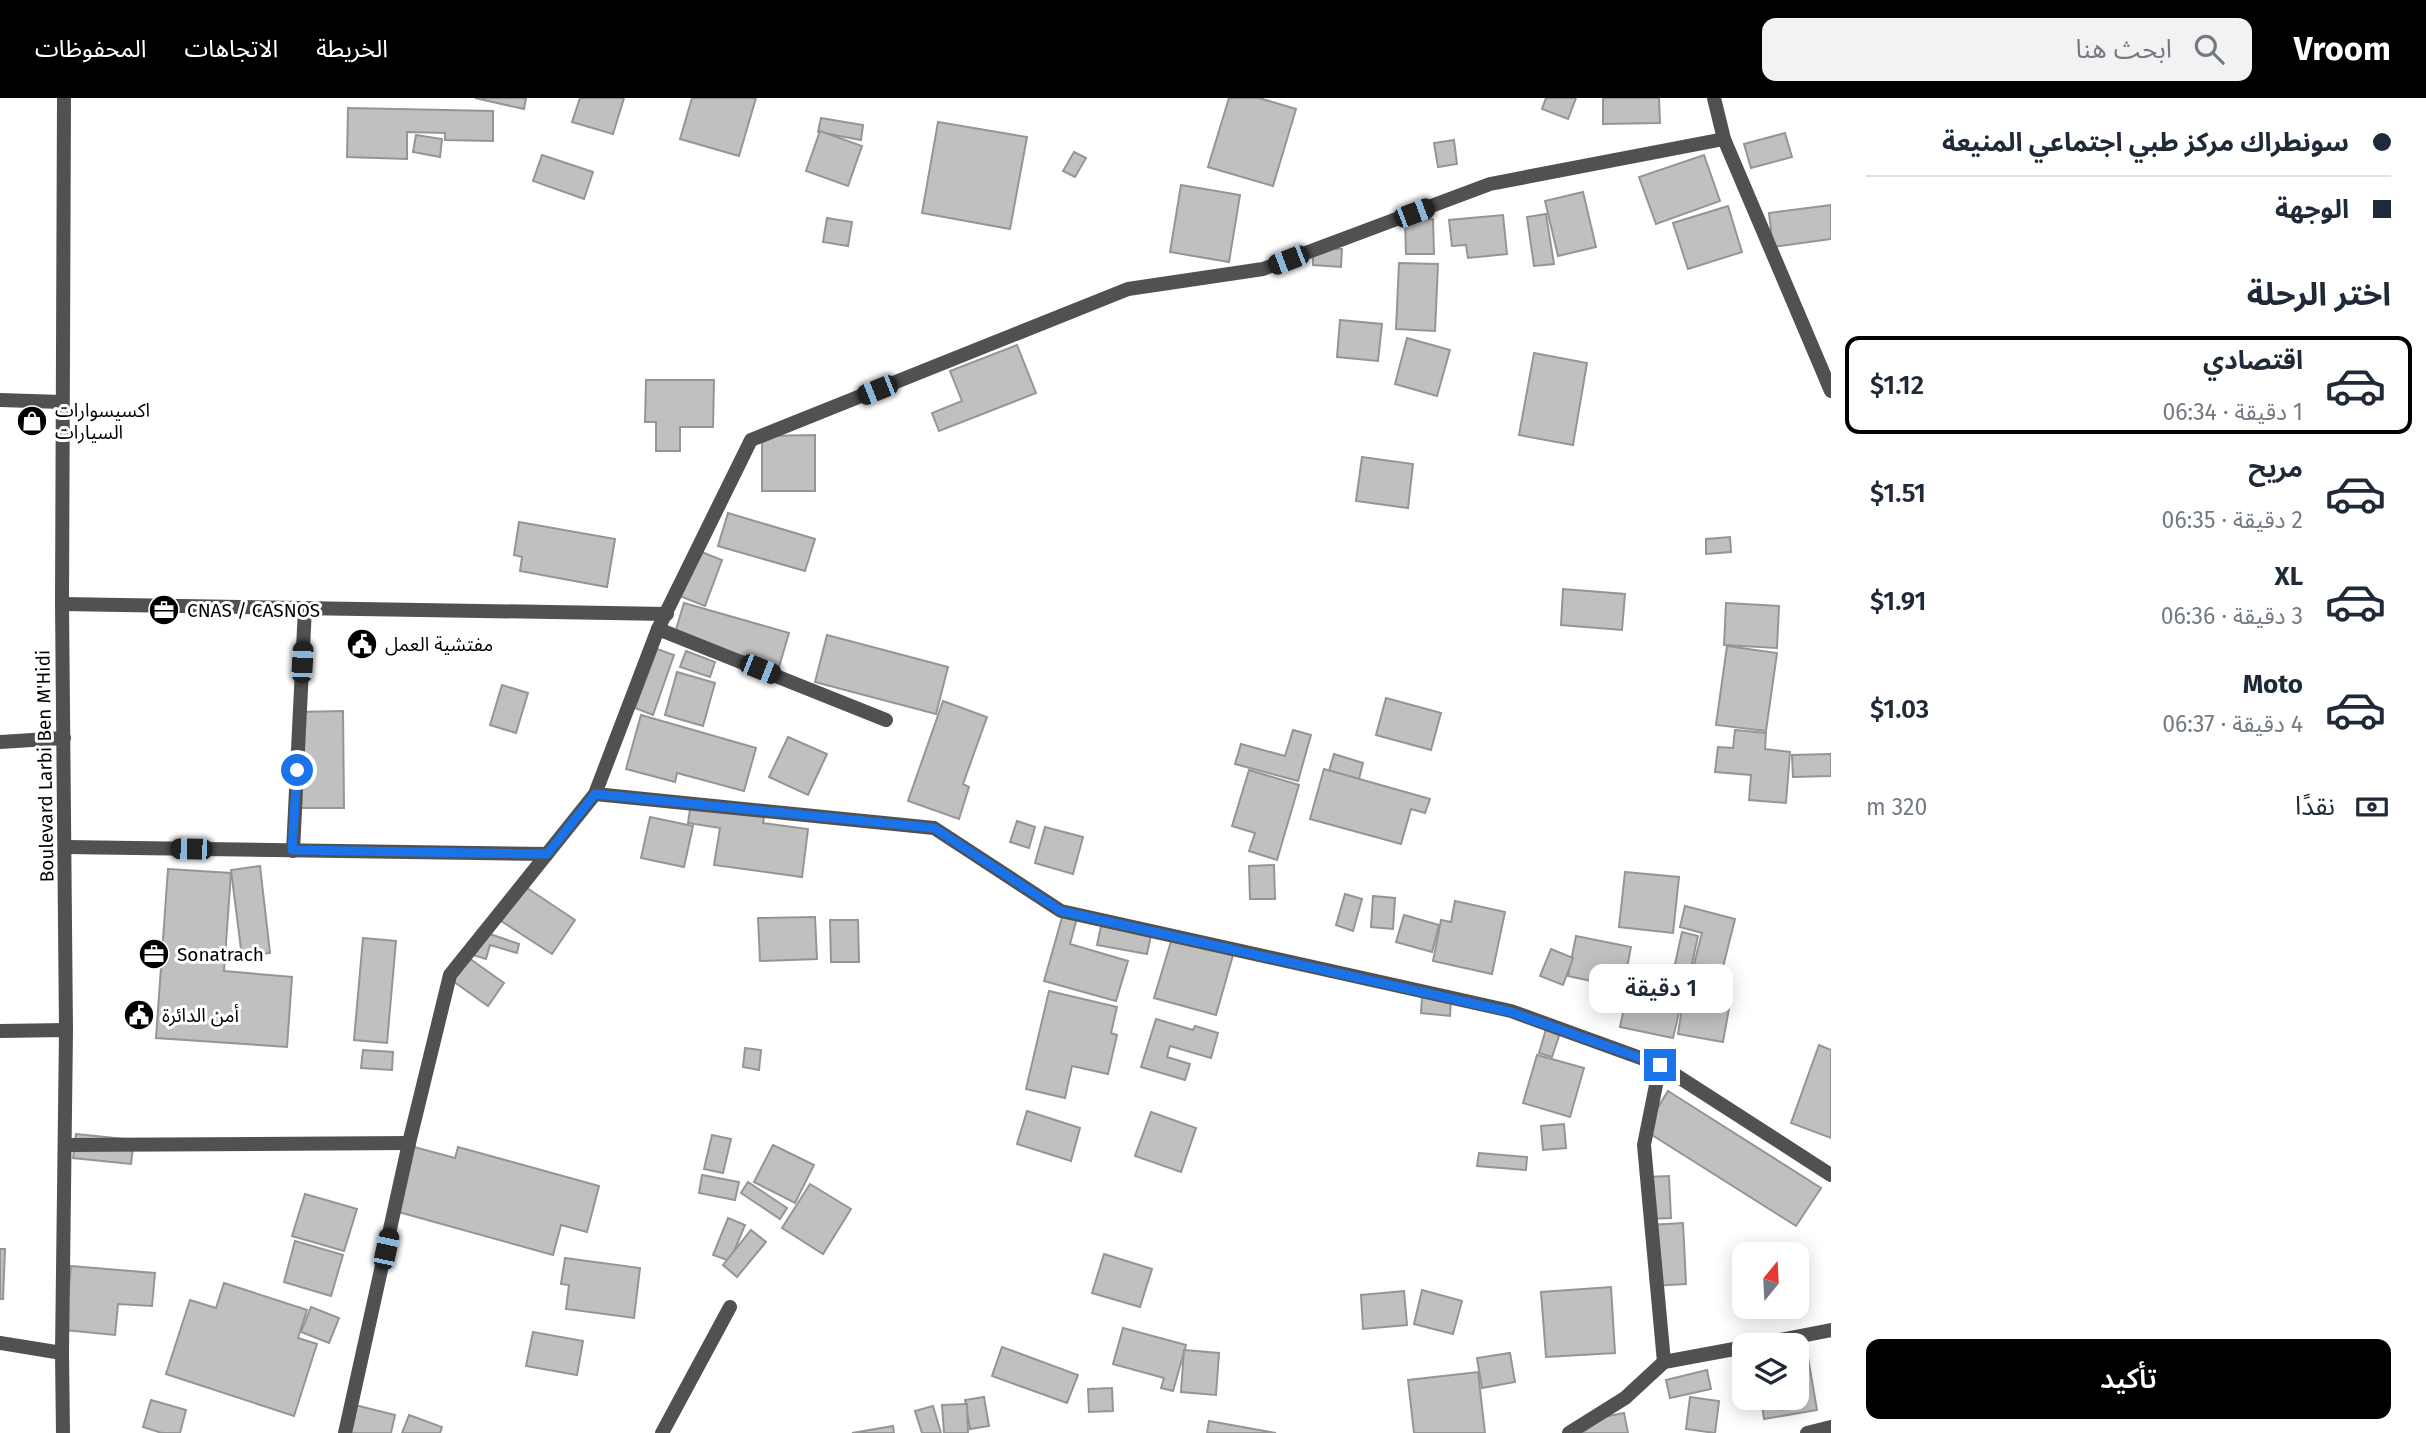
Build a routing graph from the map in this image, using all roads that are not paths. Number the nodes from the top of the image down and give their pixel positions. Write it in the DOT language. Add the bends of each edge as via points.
graph roads {
  1 [pos="64,98"];
  2 [pos="1714,98"];
  3 [pos="1724,139"];
  4 [pos="1831,391"];
  5 [pos="0,400"];
  6 [pos="62,402"];
  7 [pos="62,604"];
  8 [pos="305,608"];
  9 [pos="667,614"];
  10 [pos="658,629"];
  11 [pos="886,720"];
  12 [pos="64,738"];
  13 [pos="0,742"];
  14 [pos="595,794"];
  15 [pos="65,847"];
  16 [pos="292,850"];
  17 [pos="547,854"];
  18 [pos="66,1030"];
  19 [pos="0,1031"];
  20 [pos="1660,1065"];
  21 [pos="410,1143"];
  22 [pos="65,1144"];
  23 [pos="1831,1175"];
  24 [pos="730,1307"];
  25 [pos="1831,1331"];
  26 [pos="1809,1335"];
  27 [pos="0,1343"];
  28 [pos="1732,1349"];
  29 [pos="62,1353"];
  30 [pos="1664,1362"];
  31 [pos="1831,1427"];
  32 [pos="63,1433"];
  33 [pos="345,1433"];
  34 [pos="662,1433"];
  35 [pos="1569,1433"];
  36 [pos="1807,1433"];
  1 -- 6 [label="street, Boulevard Larbi Ben M'Hidi"];
  2 -- 3 [label="street"];
  3 -- 4 [label="street"];
  3 -- 9 [label="street" via="1490,184 1263,270 1128,289 751,440"];
  5 -- 6 [label="street"];
  6 -- 7 [label="street, Boulevard Larbi Ben M'Hidi"];
  7 -- 8 [label="street"];
  7 -- 12 [label="street, Boulevard Larbi Ben M'Hidi"];
  8 -- 9 [label="street"];
  8 -- 16 [label="street"];
  9 -- 10 [label="street"];
  10 -- 11 [label="street"];
  10 -- 14 [label="street"];
  12 -- 13 [label="street"];
  12 -- 15 [label="street, Boulevard Larbi Ben M'Hidi"];
  14 -- 17 [label="street"];
  14 -- 20 [label="street" via="934,828 1061,911 1511,1012"];
  15 -- 16 [label="street"];
  15 -- 18 [label="street, Boulevard Larbi Ben M'Hidi"];
  16 -- 17 [label="street"];
  17 -- 21 [label="street" via="450,975"];
  18 -- 19 [label="street"];
  18 -- 22 [label="street, Boulevard Larbi Ben M'Hidi"];
  20 -- 23 [label="street"];
  20 -- 30 [label="street" via="1644,1145"];
  21 -- 22 [label="street"];
  21 -- 33 [label="street"];
  22 -- 29 [label="street, Boulevard Larbi Ben M'Hidi"];
  24 -- 34 [label="street"];
  25 -- 26 [label="street"];
  27 -- 29 [label="street"];
  28 -- 30 [label="street"];
  29 -- 32 [label="street, Boulevard Larbi Ben M'Hidi"];
  30 -- 35 [label="street" via="1625,1398"];
  31 -- 36 [label="street"];
}
